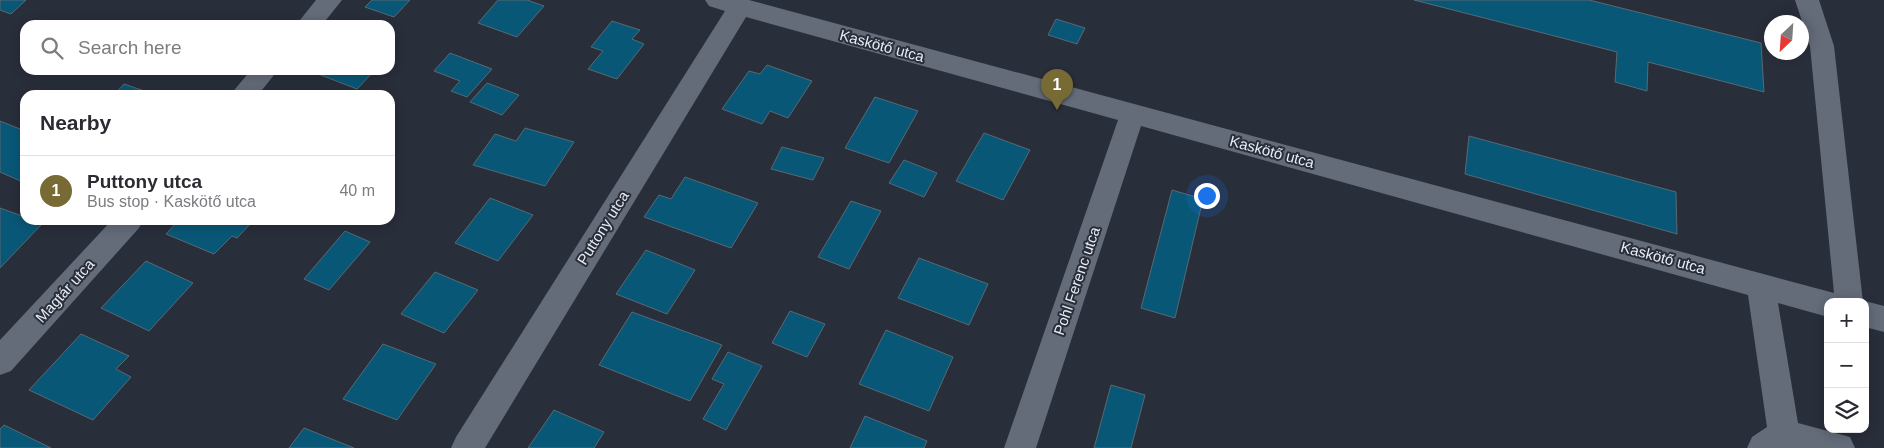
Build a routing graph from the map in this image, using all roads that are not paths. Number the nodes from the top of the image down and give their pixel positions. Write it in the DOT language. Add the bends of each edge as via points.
graph roads {
  1 [pos="330,0"];
  2 [pos="1808,0"];
  3 [pos="728,4"];
  4 [pos="312,20"];
  5 [pos="262,75"];
  6 [pos="248,90"];
  7 [pos="1132,113"];
  8 [pos="124,225"];
  9 [pos="1761,285"];
  10 [pos="1849,298"];
  11 [pos="1824,303"];
  12 [pos="1869,315"];
  13 [pos="1884,319"];
  14 [pos="0,361"];
  15 [pos="1774,441"];
  16 [pos="467,448"];
  17 [pos="1020,448"];
  18 [pos="1839,448"];
  1 -- 4 [label="street"];
  2 -- 10 [label="street" via="1822,46"];
  3 -- 7 [label="street, Kaskötő utca"];
  3 -- 16 [label="street, Puttony utca"];
  5 -- 6 [label="street"];
  7 -- 9 [label="street, Kaskötő utca"];
  7 -- 17 [label="street, Pohl Ferenc utca"];
  8 -- 14 [label="street, Magtár utca"];
  9 -- 11 [label="street, Kaskötő utca"];
  9 -- 15 [label="street"];
  12 -- 13 [label="street"];
  15 -- 18 [label="street"];
}
